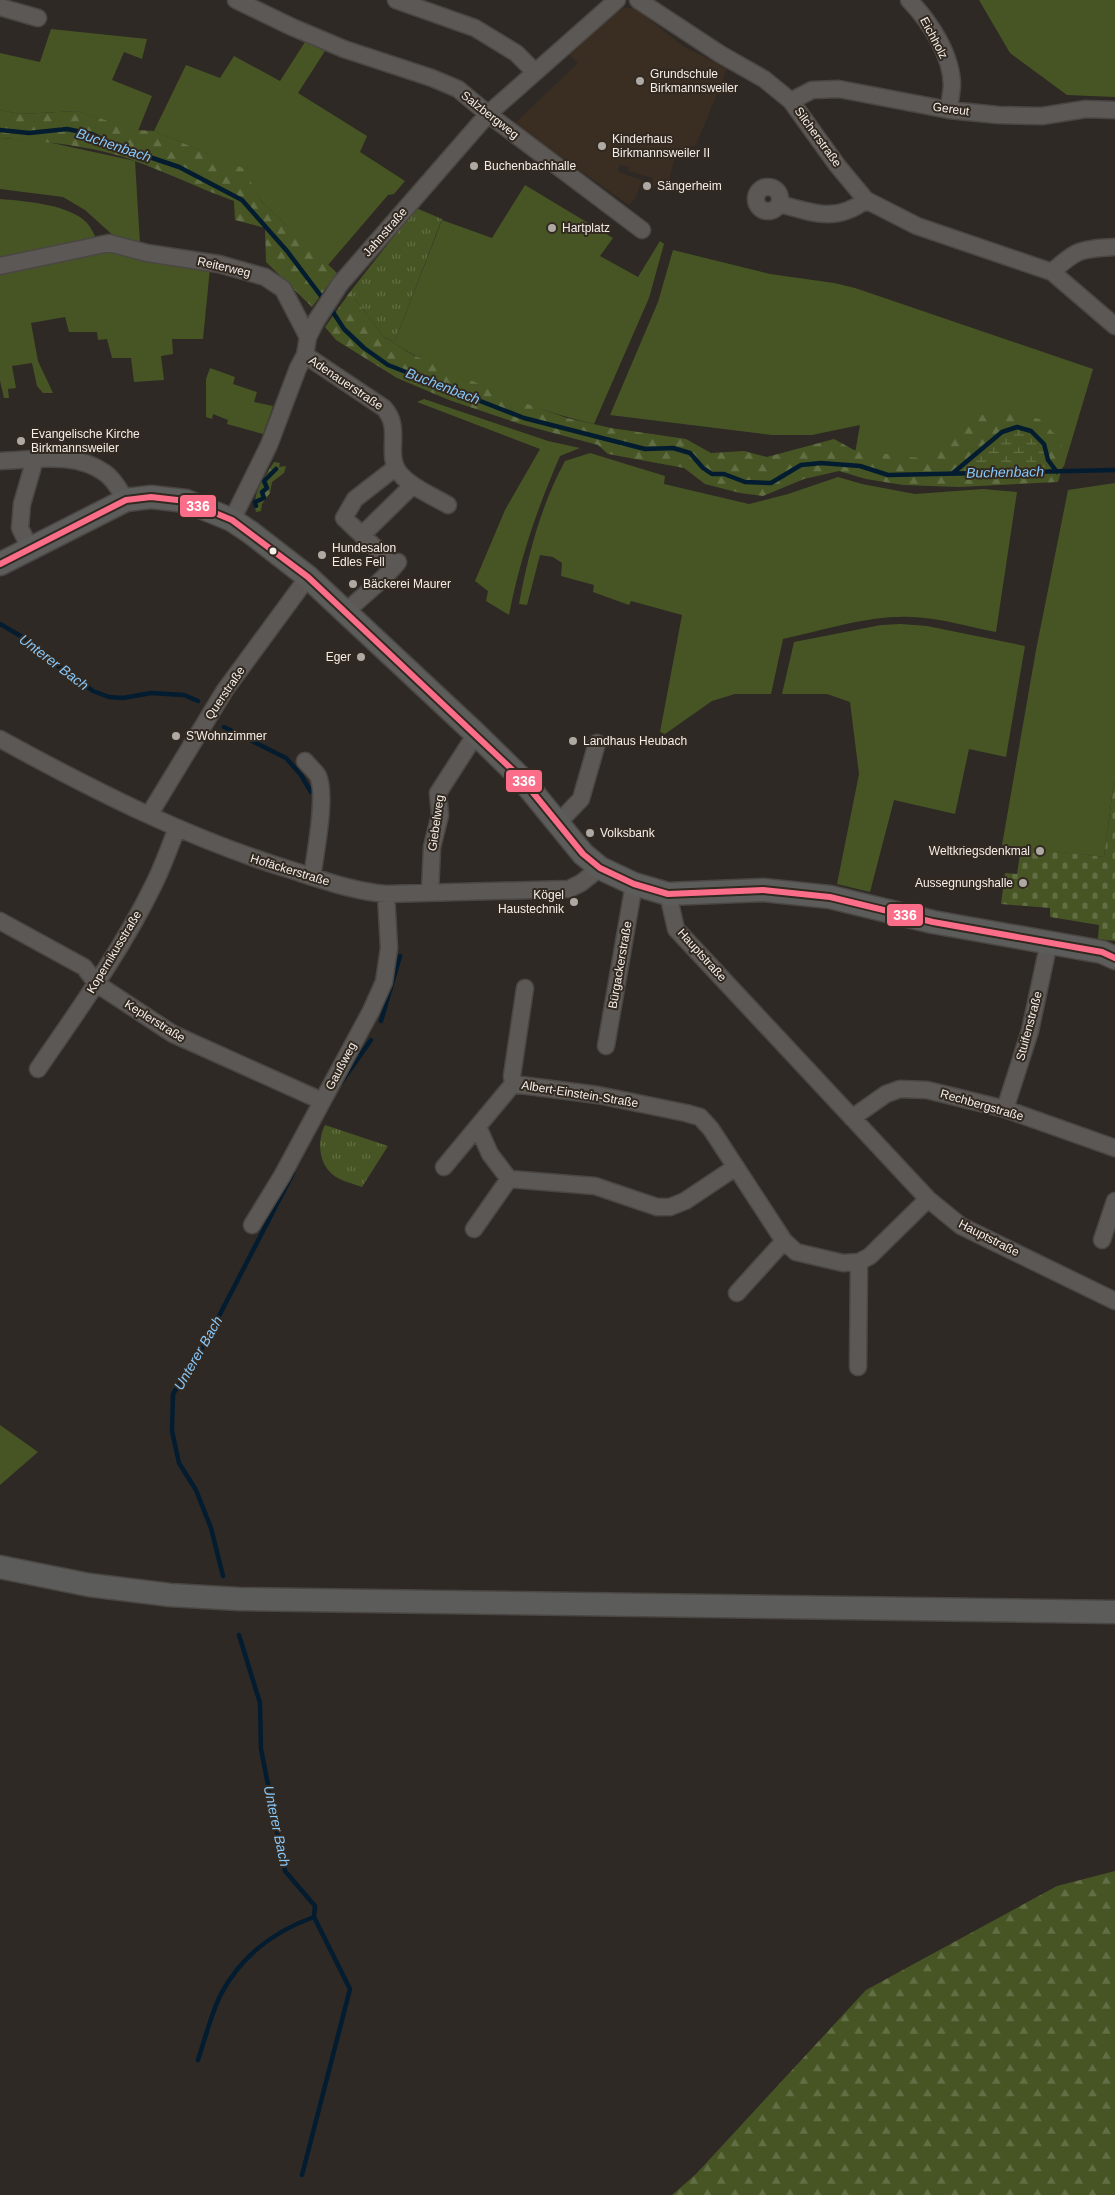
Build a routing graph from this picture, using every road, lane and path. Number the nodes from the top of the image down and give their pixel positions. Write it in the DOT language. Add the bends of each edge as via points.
graph roads {
  1 [pos="236,0"];
  2 [pos="396,0"];
  3 [pos="617,0"];
  4 [pos="638,0"];
  5 [pos="909,0"];
  6 [pos="0,7"];
  7 [pos="38,18"];
  8 [pos="534,72"];
  9 [pos="791,101"];
  10 [pos="949,110"];
  11 [pos="1115,110"];
  12 [pos="488,114"];
  13 [pos="866,200"];
  14 [pos="780,204"];
  15 [pos="642,230"];
  16 [pos="1115,247"];
  17 [pos="0,266"];
  18 [pos="1052,272"];
  19 [pos="1115,326"];
  20 [pos="308,337"];
  21 [pos="305,355"];
  22 [pos="35,459"];
  23 [pos="0,461"];
  24 [pos="395,468"];
  25 [pos="413,485"];
  26 [pos="126,500"];
  27 [pos="448,505"];
  28 [pos="232,520"];
  29 [pos="362,535"];
  30 [pos="30,548"];
  31 [pos="0,564"];
  32 [pos="308,577"];
  33 [pos="346,612"];
  34 [pos="476,734"];
  35 [pos="0,739"];
  36 [pos="597,743"];
  37 [pos="305,762"];
  38 [pos="149,815"];
  39 [pos="558,823"];
  40 [pos="177,828"];
  41 [pos="600,868"];
  42 [pos="312,877"];
  43 [pos="634,884"];
  44 [pos="430,892"];
  45 [pos="386,894"];
  46 [pos="668,894"];
  47 [pos="0,921"];
  48 [pos="1049,942"];
  49 [pos="1115,958"];
  50 [pos="97,984"];
  51 [pos="525,988"];
  52 [pos="606,1046"];
  53 [pos="38,1069"];
  54 [pos="513,1084"];
  55 [pos="322,1101"];
  56 [pos="1005,1110"];
  57 [pos="852,1118"];
  58 [pos="478,1127"];
  59 [pos="1115,1148"];
  60 [pos="444,1167"];
  61 [pos="736,1167"];
  62 [pos="509,1179"];
  63 [pos="928,1199"];
  64 [pos="1115,1201"];
  65 [pos="252,1225"];
  66 [pos="474,1229"];
  67 [pos="1102,1240"];
  68 [pos="784,1241"];
  69 [pos="859,1262"];
  70 [pos="737,1294"];
  71 [pos="1115,1301"];
  72 [pos="858,1368"];
  73 [pos="0,1567"];
  74 [pos="1115,1612"];
  1 -- 12 [label="street, Salzbergweg" via="344,49 458,89"];
  2 -- 8 [label="street" via="475,28 516,53"];
  3 -- 8 [label="street, Jahnstraße"];
  4 -- 9 [label="street, Silcherstraße" via="764,79"];
  5 -- 10 [label="street, Eichholz" via="920,11 941,45 952,85"];
  6 -- 7 [label="street"];
  8 -- 12 [label="street, Jahnstraße"];
  9 -- 10 [label="street, Gereut" via="812,90 839,88"];
  9 -- 13 [label="street, Silcherstraße"];
  10 -- 11 [label="street, Gereut" via="1042,116"];
  12 -- 15 [label="street, Salzbergweg"];
  12 -- 20 [label="street, Jahnstraße" via="340,284"];
  13 -- 14 [label="street" via="852,211 832,214 814,214"];
  13 -- 18 [label="street, Silcherstraße" via="917,226"];
  16 -- 18 [label="street" via="1083,249"];
  17 -- 20 [label="street, Reiterweg" via="109,243 219,264 265,277 284,289"];
  18 -- 19 [label="street, Silcherstraße"];
  20 -- 21 [label="street, Jahnstraße"];
  21 -- 24 [label="street, Adenauerstraße" via="350,383 390,415"];
  21 -- 28 [label="street, Jahnstraße" via="269,445"];
  22 -- 23 [label="street"];
  22 -- 26 [label="street" via="62,458 85,463 104,472"];
  22 -- 30 [label="street" via="22,504 20,528"];
  24 -- 25 [label="street"];
  24 -- 29 [label="street" via="355,499 344,518"];
  25 -- 27 [label="street"];
  25 -- 29 [label="street"];
  26 -- 28 [label="street" via="151,497 186,501"];
  26 -- 30 [label="street"];
  28 -- 32 [label="street"];
  29 -- 33 [label="street" via="392,560 384,580 368,590"];
  30 -- 31 [label="street"];
  32 -- 33 [label="street"];
  32 -- 38 [label="street, Querstraße" via="225,690"];
  33 -- 34 [label="street"];
  34 -- 39 [label="street" via="521,778"];
  34 -- 44 [label="street, Giebelweg" via="438,793 440,815 432,848"];
  35 -- 38 [label="street, Hofäckerstraße"];
  36 -- 39 [label="street" via="581,800"];
  37 -- 42 [label="street" via="318,776 320,784 321,804"];
  38 -- 40 [label="street, Hofäckerstraße"];
  39 -- 41 [label="street" via="583,854"];
  40 -- 42 [label="street, Hofäckerstraße" via="240,855"];
  40 -- 50 [label="street, Kopernikusstraße" via="154,884"];
  41 -- 43 [label="street"];
  41 -- 44 [label="street, Hofäckerstraße" via="569,889"];
  42 -- 45 [label="street, Hofäckerstraße" via="358,891"];
  43 -- 46 [label="street"];
  43 -- 52 [label="street, Bürgackerstraße"];
  44 -- 45 [label="street, Hofäckerstraße"];
  45 -- 55 [label="street, Gaußweg" via="389,948 384,982"];
  46 -- 48 [label="street" via="763,890 830,897 933,922"];
  46 -- 57 [label="street, Hauptstraße" via="676,928"];
  47 -- 50 [label="street, Keplerstraße" via="84,967"];
  48 -- 49 [label="street" via="1102,952"];
  48 -- 56 [label="street, Stuifenstraße" via="1030,1031"];
  50 -- 53 [label="street, Kopernikusstraße"];
  50 -- 55 [label="street, Keplerstraße" via="173,1034"];
  51 -- 54 [label="street"];
  54 -- 58 [label="street, Albert-Einstein-Straße"];
  54 -- 61 [label="street, Albert-Einstein-Straße" via="598,1095 700,1117"];
  55 -- 65 [label="street, Gaußweg"];
  56 -- 57 [label="street, Rechbergstraße" via="934,1092 900,1089 881,1097"];
  56 -- 59 [label="street, Rechbergstraße"];
  57 -- 63 [label="street, Hauptstraße"];
  58 -- 60 [label="street, Albert-Einstein-Straße"];
  58 -- 62 [label="street" via="490,1154"];
  61 -- 62 [label="street" via="685,1201 670,1207 657,1207 595,1186"];
  61 -- 68 [label="street, Albert-Einstein-Straße"];
  62 -- 66 [label="street"];
  63 -- 69 [label="street" via="870,1256"];
  63 -- 71 [label="street, Hauptstraße" via="961,1226"];
  64 -- 67 [label="street"];
  68 -- 69 [label="street, Albert-Einstein-Straße" via="796,1252 843,1263"];
  68 -- 70 [label="street"];
  69 -- 72 [label="street"];
  73 -- 74 [label="street" via="89,1586 239,1599"];
}
